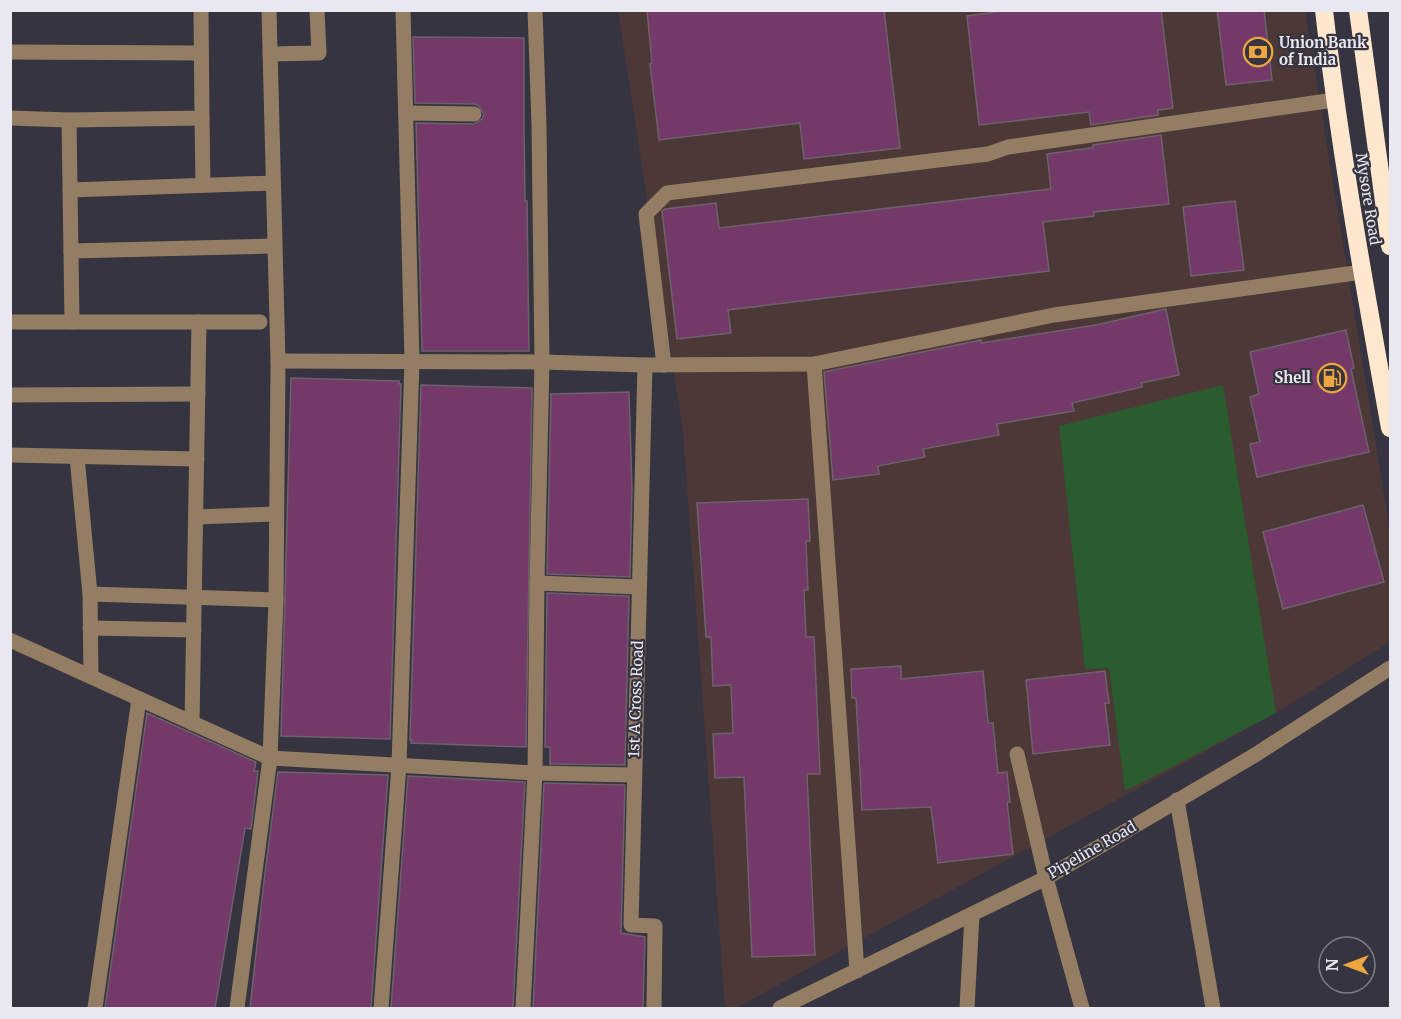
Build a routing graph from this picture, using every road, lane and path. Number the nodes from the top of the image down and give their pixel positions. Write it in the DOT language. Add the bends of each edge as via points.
graph roads {
  1 [pos="201,10"];
  2 [pos="268,10"];
  3 [pos="317,10"];
  4 [pos="403,10"];
  5 [pos="535,10"];
  6 [pos="1324,10"];
  7 [pos="1358,10"];
  8 [pos="10,52"];
  9 [pos="201,53"];
  10 [pos="270,54"];
  11 [pos="1334,100"];
  12 [pos="406,113"];
  13 [pos="474,114"];
  14 [pos="10,118"];
  15 [pos="202,118"];
  16 [pos="69,120"];
  17 [pos="273,183"];
  18 [pos="203,185"];
  19 [pos="1386,185"];
  20 [pos="70,189"];
  21 [pos="274,246"];
  22 [pos="1390,246"];
  23 [pos="71,251"];
  24 [pos="1362,272"];
  25 [pos="10,322"];
  26 [pos="72,322"];
  27 [pos="199,322"];
  28 [pos="260,322"];
  29 [pos="412,360"];
  30 [pos="278,361"];
  31 [pos="542,362"];
  32 [pos="814,364"];
  33 [pos="645,365"];
  34 [pos="664,365"];
  35 [pos="198,394"];
  36 [pos="10,395"];
  37 [pos="1390,428"];
  38 [pos="10,455"];
  39 [pos="77,457"];
  40 [pos="196,459"];
  41 [pos="276,514"];
  42 [pos="196,517"];
  43 [pos="537,583"];
  44 [pos="639,587"];
  45 [pos="90,594"];
  46 [pos="195,597"];
  47 [pos="276,600"];
  48 [pos="90,628"];
  49 [pos="194,630"];
  50 [pos="10,640"];
  51 [pos="1390,668"];
  52 [pos="91,677"];
  53 [pos="139,699"];
  54 [pos="192,723"];
  55 [pos="1017,754"];
  56 [pos="270,758"];
  57 [pos="399,765"];
  58 [pos="535,773"];
  59 [pos="634,775"];
  60 [pos="1177,800"];
  61 [pos="1046,878"];
  62 [pos="972,915"];
  63 [pos="857,970"];
  64 [pos="94,1008"];
  65 [pos="237,1008"];
  66 [pos="381,1008"];
  67 [pos="523,1008"];
  68 [pos="654,1008"];
  69 [pos="780,1008"];
  70 [pos="967,1008"];
  71 [pos="1082,1008"];
  72 [pos="1213,1008"];
  1 -- 9 [label="street"];
  2 -- 10 [label="street"];
  3 -- 10 [label="street" via="319,53"];
  4 -- 12 [label="street"];
  5 -- 31 [label="street"];
  6 -- 11 [label="highway, Mysore Road"];
  7 -- 19 [label="highway, Mysore Road"];
  8 -- 9 [label="street"];
  9 -- 15 [label="street"];
  10 -- 17 [label="street"];
  11 -- 24 [label="highway, Mysore Road"];
  11 -- 34 [label="street" via="1008,147 988,154 667,193 646,214"];
  12 -- 13 [label="street"];
  12 -- 29 [label="street"];
  14 -- 16 [label="street"];
  15 -- 16 [label="street"];
  15 -- 18 [label="street"];
  16 -- 20 [label="street"];
  17 -- 18 [label="street"];
  17 -- 21 [label="street"];
  18 -- 20 [label="street"];
  19 -- 22 [label="highway, Mysore Road"];
  20 -- 23 [label="street"];
  21 -- 23 [label="street"];
  21 -- 30 [label="street"];
  23 -- 26 [label="street"];
  24 -- 32 [label="street" via="1054,315"];
  24 -- 37 [label="highway, Mysore Road"];
  25 -- 26 [label="street"];
  26 -- 27 [label="street"];
  27 -- 28 [label="street"];
  27 -- 35 [label="street"];
  29 -- 30 [label="street"];
  29 -- 31 [label="street"];
  29 -- 57 [label="street"];
  30 -- 41 [label="street"];
  31 -- 33 [label="street"];
  31 -- 43 [label="street"];
  32 -- 34 [label="street"];
  32 -- 63 [label="street"];
  33 -- 34 [label="street"];
  33 -- 44 [label="street, 1st A Cross Road"];
  35 -- 36 [label="street"];
  35 -- 40 [label="street"];
  38 -- 39 [label="street"];
  39 -- 40 [label="street"];
  39 -- 45 [label="street"];
  40 -- 42 [label="street"];
  41 -- 42 [label="street"];
  41 -- 47 [label="street"];
  42 -- 46 [label="street"];
  43 -- 44 [label="street"];
  43 -- 58 [label="street"];
  44 -- 59 [label="street, 1st A Cross Road"];
  45 -- 46 [label="street"];
  45 -- 48 [label="street"];
  46 -- 47 [label="street"];
  46 -- 49 [label="street"];
  47 -- 56 [label="street"];
  48 -- 49 [label="street"];
  48 -- 52 [label="street"];
  49 -- 54 [label="street"];
  50 -- 52 [label="street"];
  51 -- 60 [label="street, Pipeline Road"];
  52 -- 53 [label="street"];
  53 -- 54 [label="street"];
  53 -- 64 [label="street"];
  54 -- 56 [label="street"];
  55 -- 61 [label="street"];
  56 -- 57 [label="street"];
  56 -- 65 [label="street"];
  57 -- 58 [label="street"];
  57 -- 66 [label="street"];
  58 -- 59 [label="street"];
  58 -- 67 [label="street"];
  59 -- 68 [label="street, 1st A Cross Road" via="631,925 656,926"];
  60 -- 61 [label="street, Pipeline Road"];
  60 -- 72 [label="street"];
  61 -- 62 [label="street, Pipeline Road"];
  61 -- 71 [label="street"];
  62 -- 63 [label="street, Pipeline Road"];
  62 -- 70 [label="street"];
  63 -- 69 [label="street, Pipeline Road"];
}
